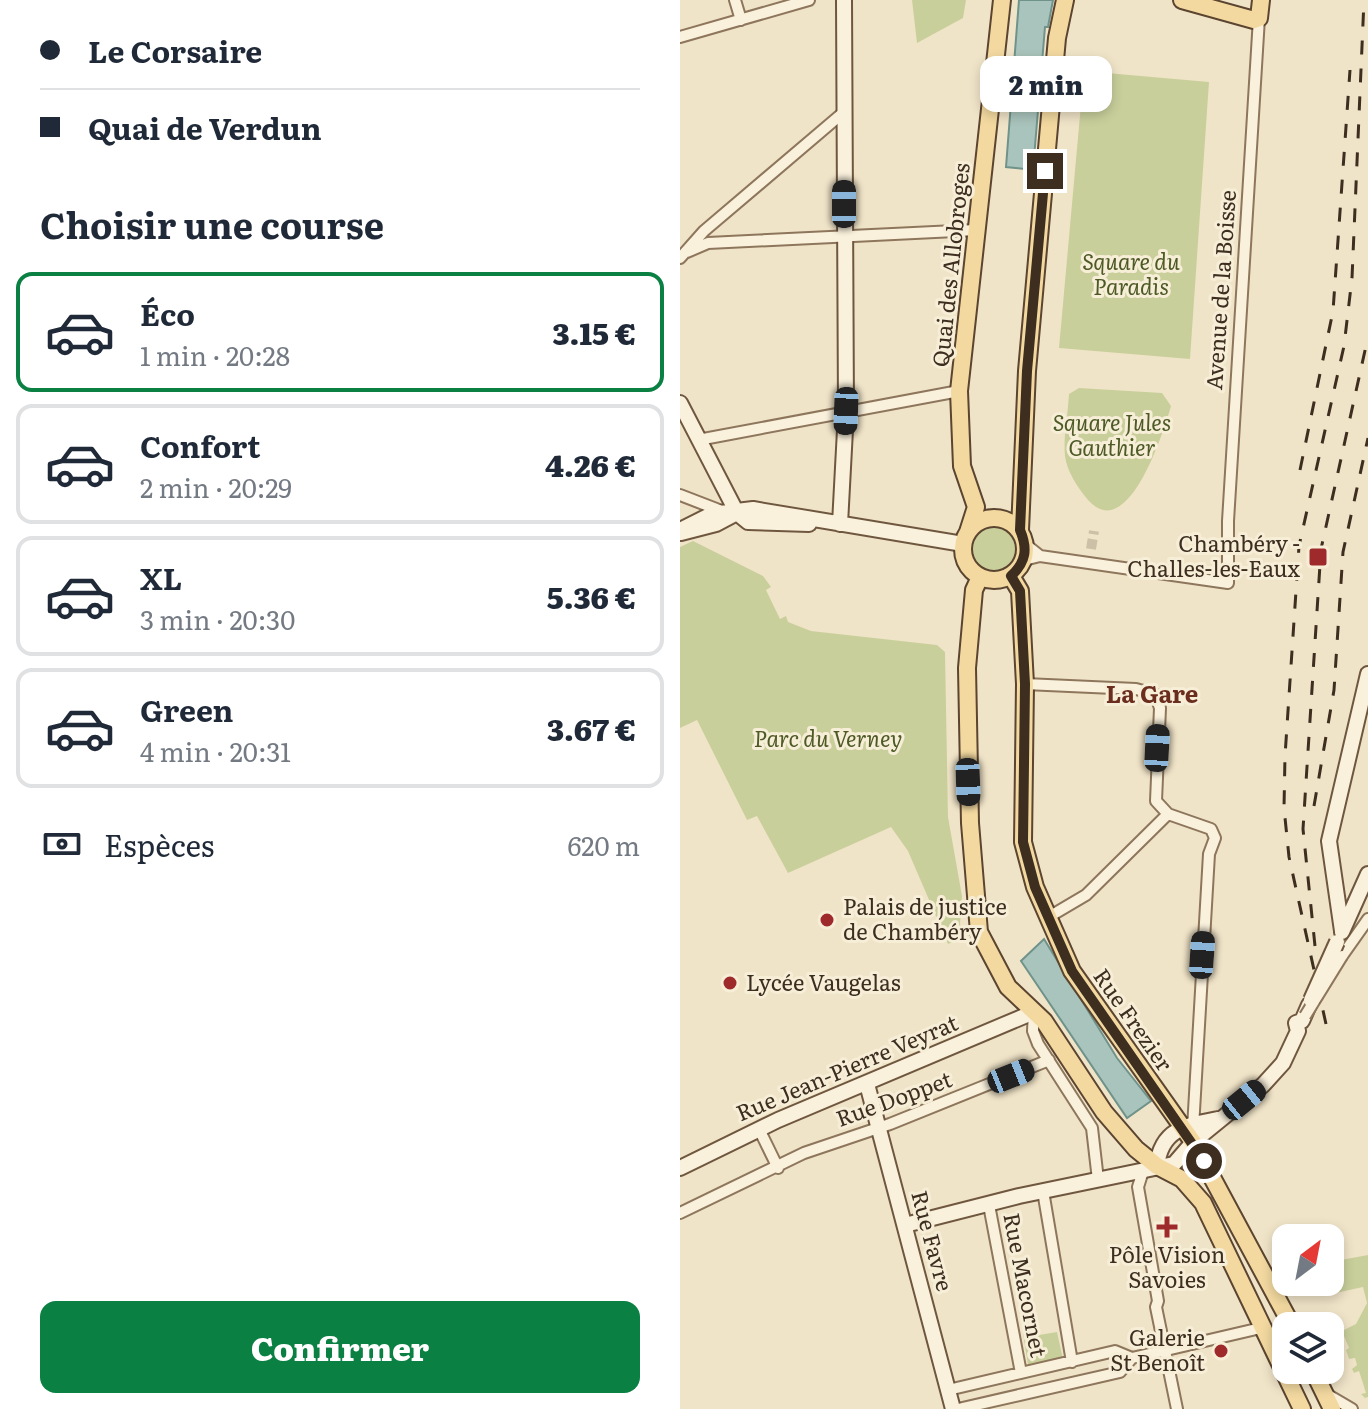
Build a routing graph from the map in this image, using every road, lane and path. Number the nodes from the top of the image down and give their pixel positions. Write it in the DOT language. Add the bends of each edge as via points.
graph roads {
  1 [pos="735,0"];
  2 [pos="809,0"];
  3 [pos="844,0"];
  4 [pos="1002,0"];
  5 [pos="1065,0"];
  6 [pos="1182,0"];
  7 [pos="1261,0"];
  8 [pos="1259,18"];
  9 [pos="741,20"];
  10 [pos="680,37"];
  11 [pos="844,112"];
  12 [pos="976,230"];
  13 [pos="844,233"];
  14 [pos="684,255"];
  15 [pos="959,391"];
  16 [pos="680,403"];
  17 [pos="846,411"];
  18 [pos="698,440"];
  19 [pos="680,495"];
  20 [pos="737,513"];
  21 [pos="840,524"];
  22 [pos="680,531"];
  23 [pos="965,538"];
  24 [pos="1027,548"];
  25 [pos="1091,549"];
  26 [pos="1091,563"];
  27 [pos="1011,576"];
  28 [pos="980,577"];
  29 [pos="1368,674"];
  30 [pos="1025,684"];
  31 [pos="1168,814"];
  32 [pos="1368,874"];
  33 [pos="1047,918"];
  34 [pos="1368,919"];
  35 [pos="1340,943"];
  36 [pos="1034,1012"];
  37 [pos="1302,1023"];
  38 [pos="1049,1060"];
  39 [pos="867,1084"];
  40 [pos="1220,1119"];
  41 [pos="1187,1124"];
  42 [pos="878,1128"];
  43 [pos="759,1129"];
  44 [pos="1193,1142"];
  45 [pos="680,1168"];
  46 [pos="778,1168"];
  47 [pos="1150,1168"];
  48 [pos="1098,1180"];
  49 [pos="1043,1191"];
  50 [pos="989,1205"];
  51 [pos="680,1213"];
  52 [pos="905,1225"];
  53 [pos="1284,1312"];
  54 [pos="1265,1327"];
  55 [pos="1166,1349"];
  56 [pos="1107,1353"];
  57 [pos="1129,1359"];
  58 [pos="1072,1362"];
  59 [pos="1021,1373"];
  60 [pos="1111,1374"];
  61 [pos="1319,1384"];
  62 [pos="948,1390"];
  63 [pos="1323,1392"];
  64 [pos="955,1409"];
  65 [pos="1177,1409"];
  66 [pos="1302,1409"];
  67 [pos="1332,1409"];
  68 [pos="1352,1409"];
  1 -- 9 [label="street"];
  2 -- 9 [label="street"];
  3 -- 11 [label="street"];
  4 -- 12 [label="main road, Quai des Allobroges"];
  5 -- 24 [label="main road" via="1031,324"];
  6 -- 8 [label="main road"];
  7 -- 8 [label="main road, Avenue de la Boisse"];
  8 -- 26 [label="street, Avenue de la Boisse" via="1228,583"];
  9 -- 10 [label="street"];
  11 -- 13 [label="street"];
  11 -- 14 [label="street" via="704,231"];
  12 -- 13 [label="street"];
  12 -- 15 [label="main road, Quai des Allobroges"];
  13 -- 14 [label="street" via="708,243"];
  13 -- 17 [label="street"];
  15 -- 17 [label="street"];
  15 -- 23 [label="main road, Quai des Allobroges" via="962,466 976,507"];
  16 -- 18 [label="street"];
  17 -- 18 [label="street"];
  17 -- 21 [label="street"];
  18 -- 20 [label="street"];
  19 -- 20 [label="street" via="707,508"];
  20 -- 21 [label="street" via="748,522"];
  20 -- 22 [label="street" via="712,514"];
  21 -- 23 [label="street"];
  23 -- 24 [label="main road" via="978,522 995,517 1009,521"];
  23 -- 28 [label="main road" via="967,565"];
  24 -- 26 [label="street"];
  24 -- 27 [label="main road"];
  25 -- 26 [label="street"];
  27 -- 28 [label="main road"];
  27 -- 30 [label="main road, Rue Frezier" via="1020,591"];
  28 -- 36 [label="main road" via="972,602 967,668 978,929 1008,987"];
  29 -- 35 [label="street" via="1329,841"];
  30 -- 31 [label="street" via="1157,696 1156,801"];
  30 -- 33 [label="main road, Rue Frezier" via="1023,842"];
  31 -- 33 [label="street" via="1086,895"];
  31 -- 41 [label="street" via="1211,829 1215,838 1209,854"];
  32 -- 35 [label="street"];
  33 -- 41 [label="main road, Rue Frezier" via="1089,998"];
  34 -- 35 [label="street"];
  35 -- 37 [label="street, bridge"];
  35 -- 37 [label="street, bridge"];
  36 -- 38 [label="street" via="1033,1031"];
  36 -- 39 [label="street, Rue Jean-Pierre Veyrat"];
  36 -- 47 [label="main road"];
  37 -- 40 [label="street" via="1283,1063"];
  38 -- 42 [label="street, Rue Doppet"];
  38 -- 48 [label="street" via="1092,1128"];
  39 -- 42 [label="street, Rue Favre"];
  39 -- 43 [label="street, Rue Jean-Pierre Veyrat"];
  40 -- 41 [label="street"];
  40 -- 44 [label="street"];
  41 -- 44 [label="main road, Rue Frezier"];
  41 -- 47 [label="street" via="1163,1142"];
  42 -- 46 [label="street, Rue Doppet" via="796,1156"];
  42 -- 52 [label="street, Rue Favre"];
  43 -- 45 [label="street, Rue Jean-Pierre Veyrat"];
  43 -- 46 [label="street"];
  44 -- 47 [label="street" via="1179,1161"];
  44 -- 53 [label="main road, Rue Frezier"];
  46 -- 51 [label="street, Rue Doppet"];
  47 -- 48 [label="street"];
  47 -- 54 [label="main road" via="1182,1179 1203,1203"];
  47 -- 55 [label="street" via="1138,1187"];
  48 -- 49 [label="street"];
  49 -- 50 [label="street"];
  49 -- 58 [label="street"];
  50 -- 52 [label="street"];
  50 -- 59 [label="street, Rue Macornet"];
  52 -- 62 [label="street, Rue Favre"];
  54 -- 55 [label="street"];
  54 -- 66 [label="main road"];
  55 -- 57 [label="street"];
  55 -- 65 [label="street"];
  56 -- 57 [label="street" via="1115,1351"];
  56 -- 58 [label="street"];
  56 -- 60 [label="street"];
  57 -- 60 [label="street" via="1120,1372"];
  58 -- 59 [label="street"];
  59 -- 62 [label="street"];
  60 -- 64 [label="street"];
  61 -- 63 [label="main road"];
  62 -- 64 [label="street, Rue Favre"];
  63 -- 67 [label="main road"];
  63 -- 68 [label="street"];
}
